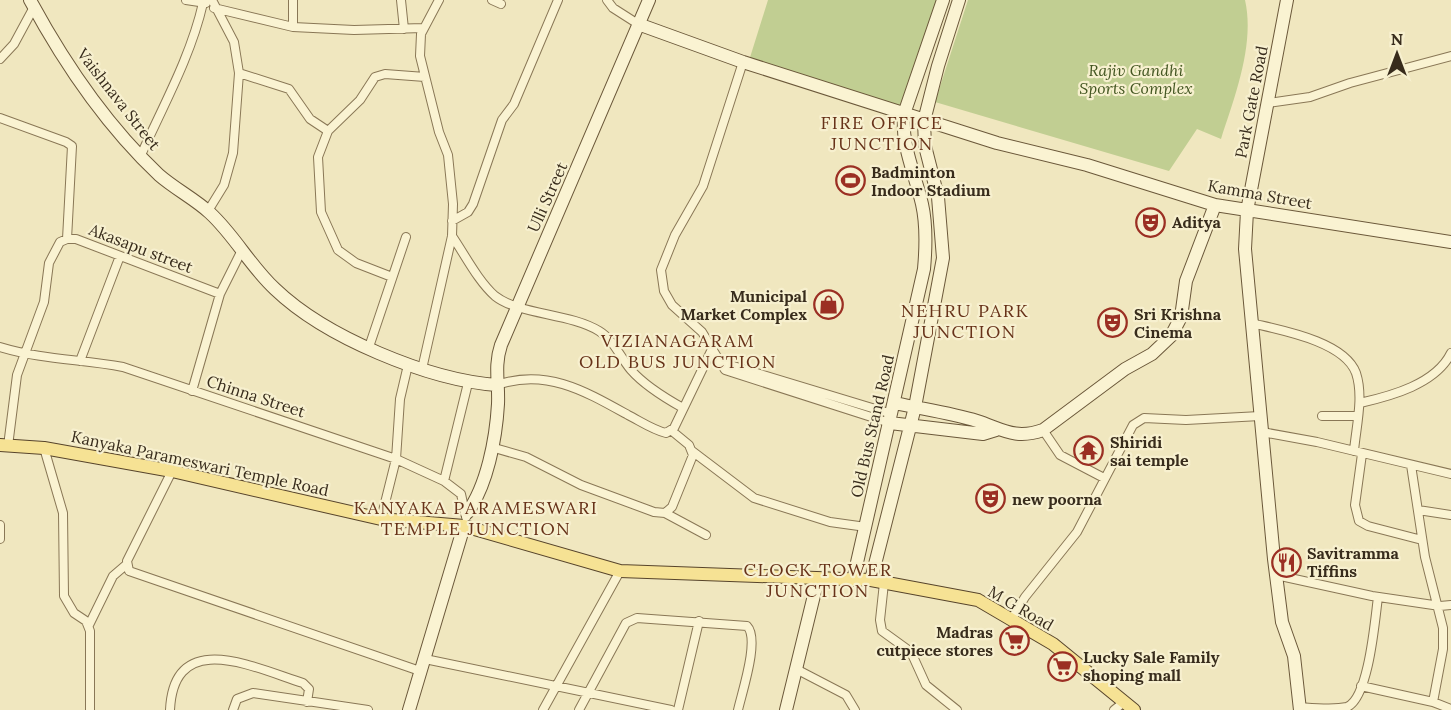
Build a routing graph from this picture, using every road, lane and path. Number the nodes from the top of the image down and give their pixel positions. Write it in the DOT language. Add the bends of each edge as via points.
graph roads {
  1 [pos="186,0"];
  2 [pos="293,0"];
  3 [pos="401,0"];
  4 [pos="439,0"];
  5 [pos="492,0"];
  6 [pos="558,0"];
  7 [pos="607,0"];
  8 [pos="649,0"];
  9 [pos="943,0"];
  10 [pos="959,0"];
  11 [pos="1287,0"];
  12 [pos="32,4"];
  13 [pos="210,4"];
  14 [pos="501,4"];
  15 [pos="638,24"];
  16 [pos="293,27"];
  17 [pos="404,28"];
  18 [pos="423,28"];
  19 [pos="1451,56"];
  20 [pos="0,59"];
  21 [pos="743,62"];
  22 [pos="238,73"];
  23 [pos="425,77"];
  24 [pos="1268,103"];
  25 [pos="904,114"];
  26 [pos="0,118"];
  27 [pos="924,121"];
  28 [pos="328,131"];
  29 [pos="141,155"];
  30 [pos="1215,205"];
  31 [pos="208,211"];
  32 [pos="1247,211"];
  33 [pos="452,221"];
  34 [pos="452,236"];
  35 [pos="406,237"];
  36 [pos="67,238"];
  37 [pos="1451,242"];
  38 [pos="242,250"];
  39 [pos="120,256"];
  40 [pos="392,277"];
  41 [pos="220,294"];
  42 [pos="516,305"];
  43 [pos="1251,323"];
  44 [pos="0,347"];
  45 [pos="369,347"];
  46 [pos="713,347"];
  47 [pos="24,353"];
  48 [pos="1451,353"];
  49 [pos="80,362"];
  50 [pos="408,364"];
  51 [pos="422,369"];
  52 [pos="468,383"];
  53 [pos="497,385"];
  54 [pos="192,391"];
  55 [pos="1360,403"];
  56 [pos="915,407"];
  57 [pos="683,408"];
  58 [pos="893,413"];
  59 [pos="1260,416"];
  60 [pos="1322,416"];
  61 [pos="1357,416"];
  62 [pos="909,427"];
  63 [pos="996,430"];
  64 [pos="1043,430"];
  65 [pos="672,431"];
  66 [pos="1262,432"];
  67 [pos="4,445"];
  68 [pos="491,447"];
  69 [pos="44,448"];
  70 [pos="692,451"];
  71 [pos="1358,453"];
  72 [pos="396,459"];
  73 [pos="1411,465"];
  74 [pos="171,471"];
  75 [pos="1451,474"];
  76 [pos="1104,478"];
  77 [pos="444,481"];
  78 [pos="1418,510"];
  79 [pos="466,513"];
  80 [pos="665,513"];
  81 [pos="1451,515"];
  82 [pos="381,519"];
  83 [pos="0,525"];
  84 [pos="464,526"];
  85 [pos="866,527"];
  86 [pos="706,535"];
  87 [pos="0,539"];
  88 [pos="1422,540"];
  89 [pos="126,564"];
  90 [pos="620,571"];
  91 [pos="1276,575"];
  92 [pos="818,579"];
  93 [pos="854,580"];
  94 [pos="877,582"];
  95 [pos="1378,597"];
  96 [pos="1451,605"];
  97 [pos="1440,606"];
  98 [pos="1011,620"];
  99 [pos="699,621"];
  100 [pos="89,625"];
  101 [pos="422,665"];
  102 [pos="796,669"];
  103 [pos="1361,686"];
  104 [pos="554,687"];
  105 [pos="588,694"];
  106 [pos="307,702"];
  107 [pos="1433,702"];
  108 [pos="1129,706"];
  109 [pos="1300,708"];
  110 [pos="1451,709"];
  111 [pos="90,710"];
  112 [pos="171,710"];
  113 [pos="233,710"];
  114 [pos="368,710"];
  115 [pos="409,710"];
  116 [pos="543,710"];
  117 [pos="579,710"];
  118 [pos="671,710"];
  119 [pos="678,710"];
  120 [pos="738,710"];
  121 [pos="786,710"];
  122 [pos="855,710"];
  123 [pos="957,710"];
  124 [pos="1114,710"];
  1 -- 13 [label="street"];
  2 -- 16 [label="street"];
  3 -- 17 [label="street"];
  4 -- 18 [label="street"];
  5 -- 14 [label="street"];
  6 -- 33 [label="street" via="514,104 502,120 473,204 468,212"];
  7 -- 15 [label="street"];
  8 -- 15 [label="street, Ulli Street"];
  9 -- 25 [label="street, Old Bus Stand Road"];
  10 -- 27 [label="street"];
  11 -- 24 [label="street, Park Gate Road"];
  12 -- 20 [label="street" via="20,35"];
  12 -- 29 [label="street, Vaishnava Street" via="81,81"];
  13 -- 16 [label="street"];
  13 -- 22 [label="street" via="234,42"];
  13 -- 29 [label="street"];
  15 -- 21 [label="street, Kamma Street"];
  15 -- 42 [label="street, Ulli Street"];
  16 -- 17 [label="street"];
  17 -- 18 [label="street"];
  18 -- 23 [label="street" via="420,44"];
  19 -- 24 [label="street" via="1310,97"];
  21 -- 25 [label="street, Kamma Street"];
  21 -- 46 [label="street" via="703,186 675,235 661,270 664,291 672,305"];
  22 -- 28 [label="street" via="289,89 310,119"];
  22 -- 31 [label="street" via="233,153 224,185"];
  23 -- 28 [label="street" via="380,74"];
  23 -- 33 [label="street" via="450,168"];
  24 -- 32 [label="street, Park Gate Road"];
  25 -- 27 [label="street, Kamma Street"];
  25 -- 58 [label="street, Old Bus Stand Road" via="904,141 922,204 926,242 924,269"];
  26 -- 36 [label="street" via="72,146"];
  27 -- 30 [label="street, Kamma Street"];
  27 -- 56 [label="street" via="925,146 938,197 943,258"];
  28 -- 40 [label="street" via="318,157 318,198 328,230 338,250 348,258"];
  29 -- 31 [label="street, Vaishnava Street" via="160,176"];
  30 -- 32 [label="street, Kamma Street"];
  30 -- 64 [label="street" via="1186,281 1181,317 1171,336 1152,354 1125,369"];
  31 -- 38 [label="street, Vaishnava Street"];
  32 -- 37 [label="street, Kamma Street"];
  32 -- 43 [label="street, Park Gate Road" via="1245,249"];
  33 -- 34 [label="street"];
  34 -- 42 [label="street" via="492,293"];
  34 -- 51 [label="street"];
  35 -- 40 [label="street"];
  36 -- 39 [label="street, Akasapu street"];
  36 -- 47 [label="street, Akasapu street" via="60,242 49,263 44,302"];
  38 -- 41 [label="street"];
  38 -- 45 [label="street, Vaishnava Street" via="284,297"];
  39 -- 41 [label="street, Akasapu street"];
  39 -- 49 [label="street"];
  40 -- 45 [label="street"];
  41 -- 54 [label="street"];
  42 -- 53 [label="street, Ulli Street" via="496,359"];
  42 -- 57 [label="street" via="567,318 601,332 632,371"];
  43 -- 55 [label="street" via="1317,342 1341,355 1356,374"];
  43 -- 59 [label="street, Park Gate Road"];
  44 -- 47 [label="street, Chinna Street"];
  45 -- 50 [label="street, Vaishnava Street"];
  46 -- 57 [label="street"];
  46 -- 58 [label="street" via="725,370 733,374"];
  47 -- 49 [label="street, Chinna Street"];
  47 -- 67 [label="street, Akasapu street"];
  48 -- 55 [label="street" via="1446,365 1420,382 1390,396"];
  49 -- 54 [label="street, Chinna Street" via="123,367"];
  50 -- 51 [label="street, Vaishnava Street"];
  50 -- 72 [label="street" via="400,399"];
  51 -- 52 [label="street, Vaishnava Street"];
  52 -- 53 [label="street, Vaishnava Street"];
  52 -- 77 [label="street"];
  53 -- 65 [label="street" via="537,377 558,382 661,432"];
  53 -- 68 [label="street, Ulli Street"];
  54 -- 72 [label="street, Chinna Street"];
  55 -- 61 [label="street"];
  56 -- 58 [label="street"];
  56 -- 62 [label="street"];
  56 -- 63 [label="street" via="978,421"];
  57 -- 65 [label="street"];
  58 -- 62 [label="street"];
  58 -- 85 [label="street, Old Bus Stand Road"];
  59 -- 66 [label="street, Park Gate Road"];
  59 -- 76 [label="street" via="1144,418 1129,430"];
  60 -- 61 [label="street"];
  61 -- 71 [label="street"];
  62 -- 63 [label="street" via="983,435"];
  62 -- 94 [label="street"];
  63 -- 64 [label="street" via="1028,436"];
  64 -- 76 [label="street" via="1060,455"];
  65 -- 70 [label="street"];
  66 -- 71 [label="street"];
  66 -- 91 [label="street, Park Gate Road"];
  67 -- 69 [label="main road, Kanyaka Parameswari Temple Road"];
  68 -- 79 [label="street, Ulli Street" via="478,498"];
  68 -- 80 [label="street" via="526,457 581,484"];
  69 -- 74 [label="main road, Kanyaka Parameswari Temple Road"];
  69 -- 100 [label="street" via="63,513 64,596 74,613"];
  70 -- 80 [label="street" via="692,461 672,507"];
  70 -- 85 [label="street" via="754,498 830,522"];
  71 -- 73 [label="street"];
  71 -- 88 [label="street" via="1355,505 1359,521"];
  72 -- 77 [label="street, Chinna Street"];
  72 -- 82 [label="street"];
  73 -- 75 [label="street"];
  73 -- 78 [label="street"];
  74 -- 82 [label="main road, Kanyaka Parameswari Temple Road"];
  74 -- 89 [label="street"];
  76 -- 98 [label="street" via="1077,532"];
  77 -- 79 [label="street, Chinna Street" via="461,494"];
  78 -- 81 [label="street"];
  78 -- 88 [label="street"];
  79 -- 84 [label="street"];
  80 -- 86 [label="street"];
  82 -- 84 [label="main road, Kanyaka Parameswari Temple Road"];
  83 -- 87 [label="street"];
  84 -- 90 [label="main road, Kanyaka Parameswari Temple Road"];
  84 -- 101 [label="street"];
  85 -- 93 [label="street, Old Bus Stand Road"];
  88 -- 97 [label="street"];
  89 -- 100 [label="street" via="113,576"];
  89 -- 101 [label="street" via="133,574"];
  90 -- 92 [label="main road, M G Road"];
  90 -- 104 [label="street"];
  91 -- 95 [label="street"];
  91 -- 109 [label="street, Park Gate Road" via="1282,622 1294,656"];
  92 -- 93 [label="main road, M G Road"];
  92 -- 102 [label="street"];
  93 -- 94 [label="main road, M G Road"];
  94 -- 98 [label="main road, M G Road" via="978,600"];
  94 -- 123 [label="street" via="882,631 911,652 926,686"];
  95 -- 97 [label="street"];
  95 -- 103 [label="street" via="1369,661"];
  96 -- 97 [label="street"];
  97 -- 107 [label="street" via="1443,649"];
  98 -- 108 [label="main road, M G Road" via="1053,644"];
  99 -- 105 [label="street" via="628,620"];
  99 -- 119 [label="street"];
  99 -- 120 [label="street" via="739,624 750,629 753,644"];
  100 -- 111 [label="street"];
  101 -- 104 [label="street"];
  101 -- 115 [label="street"];
  102 -- 121 [label="street"];
  102 -- 122 [label="street" via="846,696"];
  103 -- 107 [label="street"];
  103 -- 109 [label="street" via="1349,706"];
  104 -- 105 [label="street"];
  104 -- 116 [label="street"];
  105 -- 117 [label="street"];
  105 -- 118 [label="street"];
  106 -- 112 [label="street" via="309,689 303,683 215,658 183,669 175,682"];
  106 -- 113 [label="street" via="246,693 237,699"];
  106 -- 114 [label="street"];
  107 -- 110 [label="street"];
  108 -- 124 [label="street"];
}
